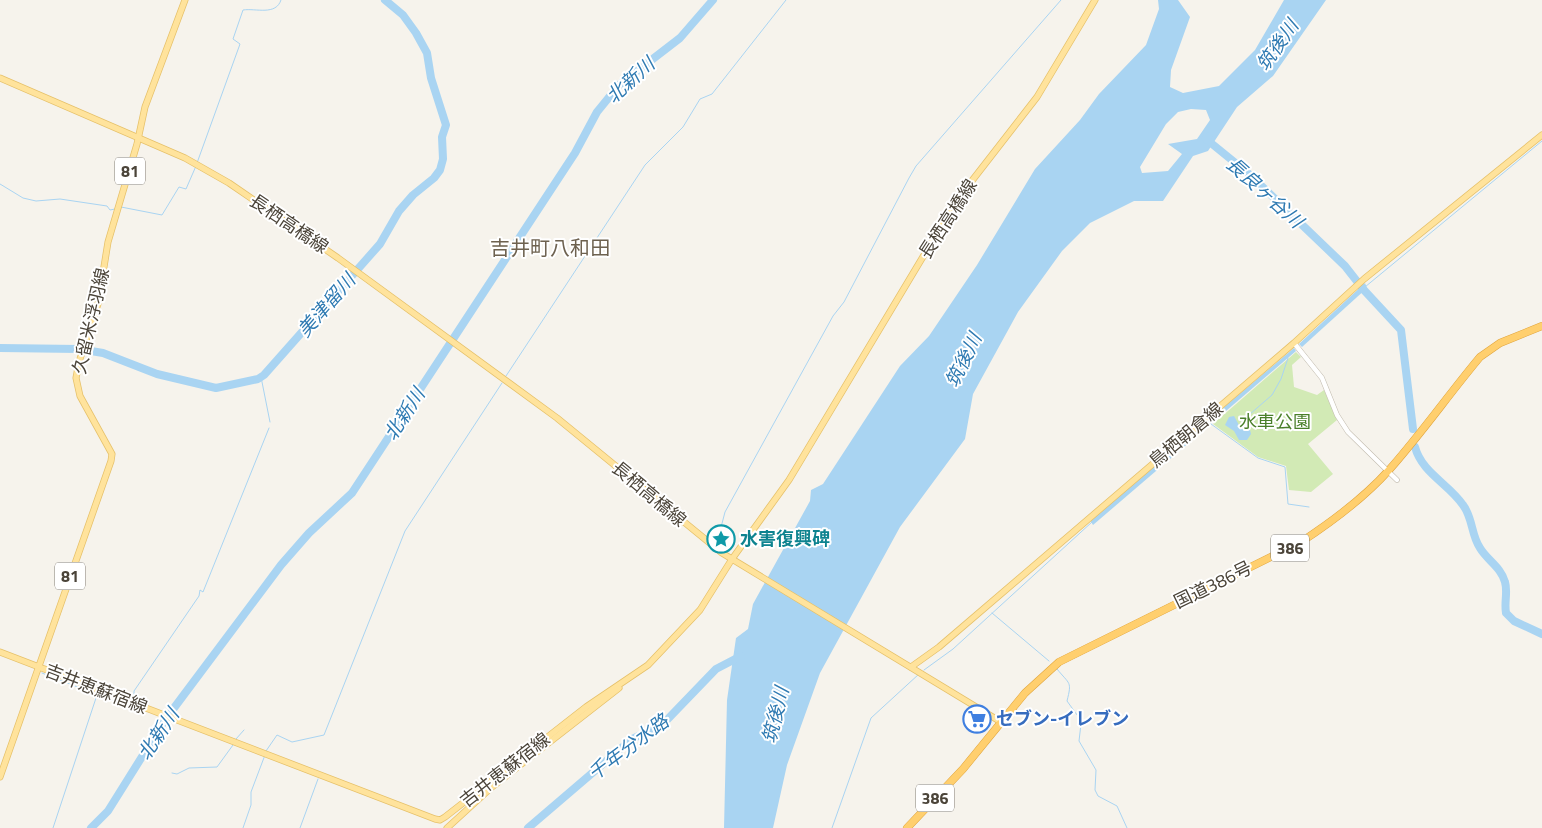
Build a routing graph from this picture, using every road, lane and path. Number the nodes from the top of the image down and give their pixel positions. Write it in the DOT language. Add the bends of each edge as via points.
graph roads {
  1 [pos="185,0"];
  2 [pos="1095,0"];
  3 [pos="0,78"];
  4 [pos="1542,135"];
  5 [pos="138,138"];
  6 [pos="1542,326"];
  7 [pos="1295,344"];
  8 [pos="1388,471"];
  9 [pos="1397,480"];
  10 [pos="734,561"];
  11 [pos="0,652"];
  12 [pos="38,667"];
  13 [pos="911,667"];
  14 [pos="623,684"];
  15 [pos="1001,722"];
  16 [pos="0,777"];
  17 [pos="447,828"];
  18 [pos="907,828"];
  1 -- 5 [label="main road, 久留米浮羽線 / 81" via="145,107"];
  2 -- 10 [label="main road, 長栖高橋線" via="1037,97 957,200 789,480"];
  3 -- 5 [label="main road, 長栖高橋線"];
  4 -- 7 [label="main road, 鳥栖朝倉線" via="1364,279"];
  5 -- 10 [label="main road, 長栖高橋線" via="198,166 258,202 344,262 593,447"];
  5 -- 12 [label="main road, 久留米浮羽線 / 81" via="108,242 98,304 76,378 80,396 112,454"];
  6 -- 8 [label="highway, 国道386号 / 386" via="1500,343 1480,357"];
  7 -- 8 [label="street" via="1324,382 1337,415 1348,432"];
  7 -- 13 [label="main road, 鳥栖朝倉線" via="940,647"];
  8 -- 9 [label="street"];
  8 -- 15 [label="highway, 国道386号 / 386" via="1346,511 1301,542 1059,662 1036,681"];
  10 -- 13 [label="main road"];
  10 -- 14 [label="main road, 吉井恵蘇宿線" via="686,627"];
  11 -- 12 [label="main road, 吉井恵蘇宿線"];
  12 -- 14 [label="main road, 吉井恵蘇宿線" via="440,820 579,712"];
  12 -- 16 [label="main road, 久留米浮羽線 / 81"];
  13 -- 15 [label="main road"];
  14 -- 17 [label="main road" via="492,787"];
  15 -- 18 [label="highway, 国道386号 / 386" via="963,769"];
}
